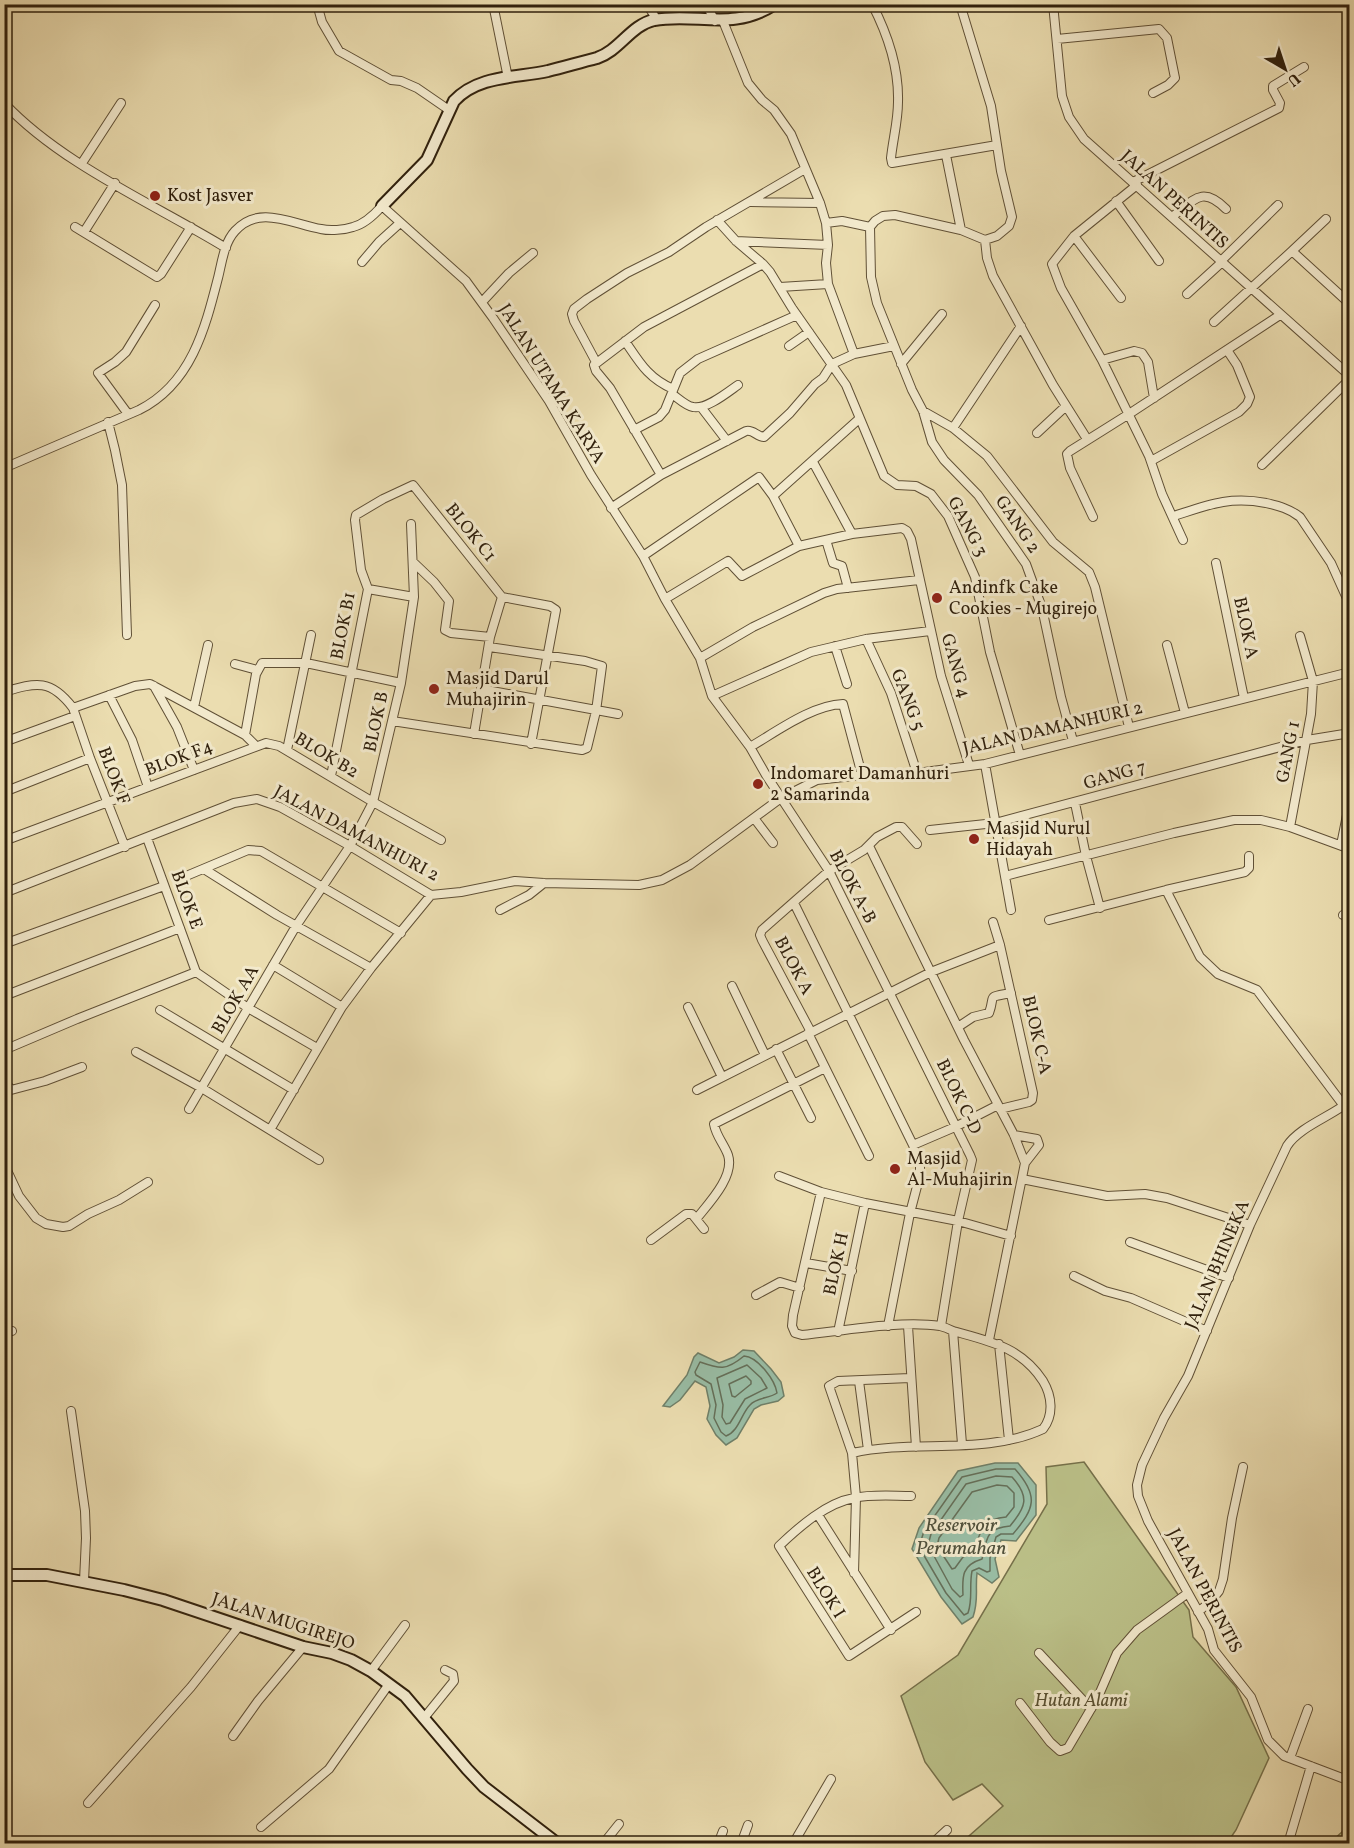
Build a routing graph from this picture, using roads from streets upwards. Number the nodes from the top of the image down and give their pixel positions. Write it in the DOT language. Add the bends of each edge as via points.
graph roads {
  1 [pos="317,4"];
  2 [pos="493,4"];
  3 [pos="647,4"];
  4 [pos="705,4"];
  5 [pos="775,4"];
  6 [pos="960,4"];
  7 [pos="1053,4"];
  8 [pos="875,5"];
  9 [pos="657,20"];
  10 [pos="719,21"];
  11 [pos="1057,39"];
  12 [pos="1304,67"];
  13 [pos="508,78"];
  14 [pos="1153,93"];
  15 [pos="4,102"];
  16 [pos="121,104"];
  17 [pos="449,110"];
  18 [pos="997,145"];
  19 [pos="946,154"];
  20 [pos="82,163"];
  21 [pos="806,169"];
  22 [pos="115,183"];
  23 [pos="1135,183"];
  24 [pos="1116,201"];
  25 [pos="751,202"];
  26 [pos="820,203"];
  27 [pos="1278,205"];
  28 [pos="382,207"];
  29 [pos="1226,209"];
  30 [pos="1172,217"];
  31 [pos="1326,219"];
  32 [pos="717,220"];
  33 [pos="400,223"];
  34 [pos="826,223"];
  35 [pos="75,227"];
  36 [pos="191,227"];
  37 [pos="870,227"];
  38 [pos="961,230"];
  39 [pos="84,232"];
  40 [pos="1074,236"];
  41 [pos="985,240"];
  42 [pos="736,241"];
  43 [pos="828,245"];
  44 [pos="226,248"];
  45 [pos="1292,251"];
  46 [pos="533,253"];
  47 [pos="1159,261"];
  48 [pos="362,262"];
  49 [pos="1221,262"];
  50 [pos="763,264"];
  51 [pos="828,284"];
  52 [pos="780,287"];
  53 [pos="1251,289"];
  54 [pos="1187,294"];
  55 [pos="1121,298"];
  56 [pos="482,302"];
  57 [pos="1350,304"];
  58 [pos="155,305"];
  59 [pos="942,314"];
  60 [pos="797,315"];
  61 [pos="1280,315"];
  62 [pos="1214,322"];
  63 [pos="1021,326"];
  64 [pos="809,332"];
  65 [pos="625,341"];
  66 [pos="789,346"];
  67 [pos="894,346"];
  68 [pos="1227,350"];
  69 [pos="854,354"];
  70 [pos="1102,360"];
  71 [pos="596,362"];
  72 [pos="832,364"];
  73 [pos="902,364"];
  74 [pos="1350,378"];
  75 [pos="738,385"];
  76 [pos="673,392"];
  77 [pos="1154,398"];
  78 [pos="1066,406"];
  79 [pos="701,407"];
  80 [pos="923,411"];
  81 [pos="128,414"];
  82 [pos="1129,414"];
  83 [pos="860,419"];
  84 [pos="108,422"];
  85 [pos="953,428"];
  86 [pos="634,430"];
  87 [pos="1037,433"];
  88 [pos="1087,439"];
  89 [pos="727,441"];
  90 [pos="1151,461"];
  91 [pos="813,462"];
  92 [pos="1262,465"];
  93 [pos="4,468"];
  94 [pos="661,475"];
  95 [pos="773,496"];
  96 [pos="611,507"];
  97 [pos="356,515"];
  98 [pos="1174,516"];
  99 [pos="1093,517"];
  100 [pos="411,524"];
  101 [pos="852,534"];
  102 [pos="826,540"];
  103 [pos="1183,540"];
  104 [pos="799,546"];
  105 [pos="643,556"];
  106 [pos="413,562"];
  107 [pos="1216,563"];
  108 [pos="919,580"];
  109 [pos="848,588"];
  110 [pos="368,589"];
  111 [pos="414,597"];
  112 [pos="502,597"];
  113 [pos="665,599"];
  114 [pos="1350,605"];
  115 [pos="930,631"];
  116 [pos="127,635"];
  117 [pos="311,635"];
  118 [pos="1300,636"];
  119 [pos="490,637"];
  120 [pos="866,639"];
  121 [pos="208,645"];
  122 [pos="1167,645"];
  123 [pos="835,646"];
  124 [pos="489,647"];
  125 [pos="547,656"];
  126 [pos="700,658"];
  127 [pos="306,663"];
  128 [pos="236,664"];
  129 [pos="257,670"];
  130 [pos="350,672"];
  131 [pos="1350,672"];
  132 [pos="1313,681"];
  133 [pos="401,682"];
  134 [pos="154,684"];
  135 [pos="847,684"];
  136 [pos="481,689"];
  137 [pos="4,692"];
  138 [pos="109,695"];
  139 [pos="712,696"];
  140 [pos="1244,698"];
  141 [pos="539,700"];
  142 [pos="194,707"];
  143 [pos="596,711"];
  144 [pos="74,712"];
  145 [pos="1185,713"];
  146 [pos="618,714"];
  147 [pos="392,721"];
  148 [pos="1129,727"];
  149 [pos="1350,733"];
  150 [pos="474,734"];
  151 [pos="245,735"];
  152 [pos="1307,740"];
  153 [pos="1073,741"];
  154 [pos="4,742"];
  155 [pos="531,744"];
  156 [pos="258,745"];
  157 [pos="750,747"];
  158 [pos="287,750"];
  159 [pos="1020,755"];
  160 [pos="90,758"];
  161 [pos="985,764"];
  162 [pos="969,765"];
  163 [pos="194,770"];
  164 [pos="917,772"];
  165 [pos="862,775"];
  166 [pos="331,776"];
  167 [pos="148,787"];
  168 [pos="4,792"];
  169 [pos="781,798"];
  170 [pos="1350,800"];
  171 [pos="106,801"];
  172 [pos="373,802"];
  173 [pos="1075,803"];
  174 [pos="754,818"];
  175 [pos="995,823"];
  176 [pos="1290,827"];
  177 [pos="930,830"];
  178 [pos="147,838"];
  179 [pos="441,840"];
  180 [pos="4,841"];
  181 [pos="773,843"];
  182 [pos="917,844"];
  183 [pos="1341,845"];
  184 [pos="350,846"];
  185 [pos="869,846"];
  186 [pos="125,847"];
  187 [pos="1350,849"];
  188 [pos="1086,856"];
  189 [pos="1249,856"];
  190 [pos="204,869"];
  191 [pos="829,871"];
  192 [pos="1005,876"];
  193 [pos="179,879"];
  194 [pos="544,883"];
  195 [pos="164,886"];
  196 [pos="321,888"];
  197 [pos="1166,890"];
  198 [pos="4,893"];
  199 [pos="431,895"];
  200 [pos="794,903"];
  201 [pos="1100,908"];
  202 [pos="500,910"];
  203 [pos="1011,910"];
  204 [pos="1049,920"];
  205 [pos="993,922"];
  206 [pos="296,926"];
  207 [pos="180,928"];
  208 [pos="401,933"];
  209 [pos="4,944"];
  210 [pos="1000,945"];
  211 [pos="273,965"];
  212 [pos="370,968"];
  213 [pos="196,972"];
  214 [pos="932,972"];
  215 [pos="732,986"];
  216 [pos="889,993"];
  217 [pos="1011,993"];
  218 [pos="4,996"];
  219 [pos="342,1007"];
  220 [pos="688,1007"];
  221 [pos="248,1008"];
  222 [pos="160,1010"];
  223 [pos="847,1015"];
  224 [pos="958,1027"];
  225 [pos="809,1032"];
  226 [pos="317,1048"];
  227 [pos="224,1049"];
  228 [pos="776,1049"];
  229 [pos="4,1050"];
  230 [pos="136,1052"];
  231 [pos="765,1055"];
  232 [pos="82,1067"];
  233 [pos="825,1068"];
  234 [pos="722,1077"];
  235 [pos="4,1080"];
  236 [pos="793,1084"];
  237 [pos="200,1087"];
  238 [pos="294,1090"];
  239 [pos="697,1090"];
  240 [pos="1347,1104"];
  241 [pos="999,1107"];
  242 [pos="189,1110"];
  243 [pos="811,1118"];
  244 [pos="955,1127"];
  245 [pos="270,1130"];
  246 [pos="1014,1135"];
  247 [pos="913,1145"];
  248 [pos="869,1156"];
  249 [pos="319,1160"];
  250 [pos="1025,1163"];
  251 [pos="4,1164"];
  252 [pos="779,1176"];
  253 [pos="1022,1179"];
  254 [pos="148,1182"];
  255 [pos="821,1192"];
  256 [pos="865,1203"];
  257 [pos="910,1213"];
  258 [pos="697,1218"];
  259 [pos="958,1221"];
  260 [pos="1251,1225"];
  261 [pos="704,1229"];
  262 [pos="1011,1236"];
  263 [pos="651,1240"];
  264 [pos="1130,1242"];
  265 [pos="806,1263"];
  266 [pos="852,1271"];
  267 [pos="1074,1276"];
  268 [pos="1229,1278"];
  269 [pos="800,1288"];
  270 [pos="756,1295"];
  271 [pos="888,1326"];
  272 [pos="908,1326"];
  273 [pos="940,1326"];
  274 [pos="953,1331"];
  275 [pos="1207,1331"];
  276 [pos="838,1332"];
  277 [pos="988,1340"];
  278 [pos="999,1344"];
  279 [pos="910,1378"];
  280 [pos="859,1381"];
  281 [pos="71,1411"];
  282 [pos="1008,1440"];
  283 [pos="962,1444"];
  284 [pos="916,1447"];
  285 [pos="868,1450"];
  286 [pos="852,1453"];
  287 [pos="1143,1465"];
  288 [pos="1243,1467"];
  289 [pos="911,1496"];
  290 [pos="856,1497"];
  291 [pos="818,1515"];
  292 [pos="854,1573"];
  293 [pos="4,1575"];
  294 [pos="84,1581"];
  295 [pos="1188,1593"];
  296 [pos="916,1612"];
  297 [pos="1198,1612"];
  298 [pos="240,1625"];
  299 [pos="405,1625"];
  300 [pos="891,1630"];
  301 [pos="303,1647"];
  302 [pos="1039,1653"];
  303 [pos="445,1670"];
  304 [pos="371,1671"];
  305 [pos="389,1684"];
  306 [pos="1020,1703"];
  307 [pos="1091,1709"];
  308 [pos="1308,1709"];
  309 [pos="424,1718"];
  310 [pos="233,1736"];
  311 [pos="1290,1758"];
  312 [pos="1311,1766"];
  313 [pos="831,1779"];
  314 [pos="1350,1781"];
  315 [pos="88,1803"];
  316 [pos="619,1824"];
  317 [pos="748,1825"];
  318 [pos="261,1827"];
  319 [pos="947,1830"];
  320 [pos="723,1831"];
  321 [pos="558,1844"];
  322 [pos="603,1844"];
  323 [pos="718,1844"];
  324 [pos="741,1844"];
  325 [pos="793,1844"];
  326 [pos="932,1844"];
  327 [pos="1288,1844"];
  1 -- 17 [label="street" via="322,22 339,51 391,80 417,88"];
  2 -- 13 [label="street"];
  3 -- 9 [label="street"];
  4 -- 10 [label="street"];
  5 -- 10 [label="street" via="755,14"];
  6 -- 18 [label="street" via="991,106"];
  7 -- 11 [label="street, JALAN PERINTIS"];
  8 -- 19 [label="street" via="896,71 898,103 891,158 894,164"];
  9 -- 10 [label="street"];
  9 -- 13 [label="street" via="644,24 600,57"];
  10 -- 21 [label="street" via="748,83 791,134"];
  11 -- 14 [label="street" via="1159,29 1167,38 1175,78"];
  11 -- 23 [label="street, JALAN PERINTIS" via="1062,96 1069,117 1084,139"];
  12 -- 23 [label="street" via="1273,86 1279,108"];
  13 -- 17 [label="street" via="472,87"];
  15 -- 20 [label="street" via="43,139"];
  16 -- 20 [label="street"];
  17 -- 28 [label="street" via="426,160"];
  18 -- 19 [label="street"];
  18 -- 41 [label="street" via="1012,217 1002,233"];
  19 -- 38 [label="street"];
  20 -- 22 [label="street"];
  21 -- 25 [label="street"];
  21 -- 26 [label="street"];
  22 -- 36 [label="street"];
  22 -- 39 [label="street"];
  23 -- 24 [label="street"];
  23 -- 30 [label="street, JALAN PERINTIS"];
  24 -- 40 [label="street"];
  24 -- 47 [label="street"];
  25 -- 26 [label="street"];
  25 -- 32 [label="street"];
  26 -- 34 [label="street"];
  27 -- 49 [label="street"];
  28 -- 33 [label="street, JALAN UTAMA KARYA"];
  28 -- 44 [label="street" via="352,227 322,230 269,216 250,219 234,232"];
  29 -- 30 [label="street" via="1216,199 1202,196"];
  30 -- 49 [label="street, JALAN PERINTIS"];
  31 -- 45 [label="street"];
  32 -- 42 [label="street, GANG 3"];
  32 -- 71 [label="street" via="574,309 574,321"];
  33 -- 48 [label="street"];
  33 -- 56 [label="street, JALAN UTAMA KARYA" via="466,281"];
  34 -- 37 [label="street" via="842,221"];
  34 -- 43 [label="street"];
  35 -- 39 [label="street"];
  36 -- 39 [label="street" via="157,277"];
  36 -- 44 [label="street"];
  37 -- 38 [label="street" via="883,216 895,214"];
  37 -- 67 [label="street, GANG 2" via="871,277"];
  38 -- 41 [label="street"];
  40 -- 55 [label="street"];
  40 -- 70 [label="street" via="1052,264 1053,269"];
  41 -- 63 [label="street" via="993,276"];
  42 -- 43 [label="street"];
  42 -- 50 [label="street, GANG 3"];
  43 -- 51 [label="street"];
  44 -- 81 [label="street" via="206,326 192,356 179,378 159,399"];
  45 -- 53 [label="street"];
  45 -- 57 [label="street"];
  46 -- 56 [label="street"];
  49 -- 53 [label="street, JALAN PERINTIS"];
  49 -- 54 [label="street"];
  50 -- 52 [label="street, GANG 3"];
  50 -- 65 [label="street"];
  51 -- 52 [label="street"];
  51 -- 69 [label="street"];
  52 -- 60 [label="street, GANG 3"];
  53 -- 61 [label="street, JALAN PERINTIS"];
  53 -- 62 [label="street"];
  56 -- 96 [label="street, JALAN UTAMA KARYA" via="549,401"];
  58 -- 81 [label="street" via="126,352 98,373"];
  59 -- 73 [label="street"];
  60 -- 64 [label="street, GANG 3"];
  60 -- 76 [label="street" via="698,359 681,373"];
  61 -- 68 [label="street"];
  61 -- 74 [label="street, JALAN PERINTIS"];
  63 -- 78 [label="street"];
  63 -- 85 [label="street"];
  64 -- 66 [label="street"];
  64 -- 72 [label="street, GANG 3"];
  65 -- 71 [label="street"];
  65 -- 76 [label="street" via="648,374"];
  67 -- 69 [label="street"];
  67 -- 73 [label="street, GANG 2"];
  68 -- 77 [label="street"];
  68 -- 90 [label="street" via="1250,397 1247,404"];
  69 -- 72 [label="street"];
  70 -- 77 [label="street" via="1134,351 1142,353 1148,362"];
  70 -- 82 [label="street"];
  71 -- 86 [label="street" via="596,372"];
  72 -- 83 [label="street, GANG 3"];
  72 -- 89 [label="street" via="771,432 760,437 749,430"];
  73 -- 80 [label="street, GANG 2"];
  74 -- 92 [label="street"];
  75 -- 79 [label="street"];
  76 -- 79 [label="street" via="692,407"];
  76 -- 86 [label="street" via="659,417"];
  77 -- 82 [label="street"];
  78 -- 87 [label="street"];
  78 -- 88 [label="street"];
  79 -- 89 [label="street"];
  80 -- 85 [label="street"];
  80 -- 153 [label="street, GANG 2" via="932,442 944,460 978,495 1026,564 1042,608"];
  81 -- 84 [label="street"];
  82 -- 88 [label="street"];
  82 -- 90 [label="street"];
  83 -- 91 [label="street"];
  83 -- 159 [label="street, GANG 3" via="884,476 897,485 916,486 931,494 948,516 966,553"];
  84 -- 93 [label="street"];
  84 -- 116 [label="street" via="122,485"];
  85 -- 148 [label="street" via="987,456 1053,542 1089,572"];
  86 -- 94 [label="street"];
  88 -- 99 [label="street" via="1070,451 1067,459"];
  89 -- 94 [label="street"];
  90 -- 98 [label="street"];
  91 -- 95 [label="street"];
  91 -- 101 [label="street"];
  94 -- 96 [label="street"];
  95 -- 104 [label="street"];
  95 -- 105 [label="street" via="759,477"];
  96 -- 105 [label="street, JALAN UTAMA KARYA"];
  97 -- 110 [label="street, BLOK B1" via="361,570"];
  97 -- 112 [label="street, BLOK C1" via="409,486 415,487"];
  98 -- 103 [label="street"];
  98 -- 114 [label="street" via="1232,499 1280,506 1293,512 1331,563"];
  100 -- 106 [label="street"];
  101 -- 102 [label="street"];
  101 -- 108 [label="street, GANG 4" via="902,528 907,531"];
  102 -- 104 [label="street"];
  102 -- 109 [label="street" via="833,563 842,566"];
  104 -- 113 [label="street" via="742,576 728,561"];
  105 -- 113 [label="street, JALAN UTAMA KARYA"];
  106 -- 111 [label="street"];
  106 -- 119 [label="street" via="449,601 445,630"];
  107 -- 140 [label="street, BLOK A"];
  108 -- 109 [label="street"];
  108 -- 115 [label="street, GANG 4"];
  109 -- 126 [label="street" via="816,596"];
  110 -- 111 [label="street"];
  110 -- 130 [label="street, BLOK B1"];
  111 -- 133 [label="street"];
  112 -- 119 [label="street"];
  112 -- 125 [label="street" via="555,608"];
  113 -- 126 [label="street, JALAN UTAMA KARYA"];
  115 -- 120 [label="street"];
  115 -- 162 [label="street, GANG 4"];
  117 -- 127 [label="street"];
  118 -- 132 [label="street, GANG 1"];
  119 -- 124 [label="street"];
  120 -- 123 [label="street"];
  120 -- 164 [label="street, GANG 5" via="891,693"];
  121 -- 142 [label="street"];
  122 -- 145 [label="street"];
  123 -- 135 [label="street"];
  123 -- 139 [label="street" via="797,657"];
  124 -- 125 [label="street"];
  124 -- 136 [label="street"];
  125 -- 141 [label="street"];
  125 -- 143 [label="street" via="602,666"];
  126 -- 139 [label="street, BLOK A-B"];
  127 -- 129 [label="street" via="264,662"];
  127 -- 130 [label="street"];
  127 -- 158 [label="street"];
  128 -- 129 [label="street"];
  129 -- 151 [label="street"];
  130 -- 133 [label="street"];
  130 -- 166 [label="street, BLOK B1"];
  131 -- 132 [label="street, JALAN DAMANHURI 2"];
  132 -- 140 [label="street, JALAN DAMANHURI 2"];
  132 -- 152 [label="street, GANG 1"];
  133 -- 147 [label="street, BLOK B"];
  134 -- 138 [label="street"];
  134 -- 142 [label="street"];
  134 -- 163 [label="street"];
  136 -- 141 [label="street"];
  136 -- 150 [label="street"];
  137 -- 144 [label="street" via="38,684 62,693"];
  138 -- 144 [label="street"];
  138 -- 167 [label="street" via="132,740"];
  139 -- 157 [label="street, BLOK A-B"];
  140 -- 145 [label="street, JALAN DAMANHURI 2"];
  141 -- 143 [label="street"];
  141 -- 155 [label="street"];
  142 -- 151 [label="street"];
  143 -- 146 [label="street"];
  143 -- 155 [label="street" via="585,750"];
  144 -- 154 [label="street"];
  144 -- 160 [label="street, BLOK F"];
  145 -- 148 [label="street, JALAN DAMANHURI 2"];
  147 -- 150 [label="street"];
  147 -- 172 [label="street, BLOK B"];
  148 -- 153 [label="street, JALAN DAMANHURI 2"];
  149 -- 152 [label="street, GANG 7"];
  150 -- 155 [label="street"];
  151 -- 156 [label="street"];
  152 -- 173 [label="street, GANG 7"];
  152 -- 176 [label="street, GANG 1"];
  153 -- 159 [label="street, JALAN DAMANHURI 2"];
  156 -- 158 [label="street, BLOK B2" via="273,744"];
  156 -- 163 [label="street, BLOK F4"];
  157 -- 165 [label="street" via="823,707 843,704"];
  157 -- 169 [label="street, BLOK A-B"];
  158 -- 166 [label="street, BLOK B2"];
  159 -- 161 [label="street, JALAN DAMANHURI 2"];
  160 -- 168 [label="street"];
  160 -- 171 [label="street, BLOK F"];
  161 -- 162 [label="street, JALAN DAMANHURI 2"];
  161 -- 175 [label="street"];
  162 -- 164 [label="street, JALAN DAMANHURI 2"];
  163 -- 167 [label="street, BLOK F4"];
  164 -- 165 [label="street, JALAN DAMANHURI 2"];
  165 -- 169 [label="street, JALAN DAMANHURI 2" via="817,780"];
  166 -- 172 [label="street, BLOK B2"];
  167 -- 171 [label="street, BLOK F4"];
  169 -- 174 [label="street, JALAN DAMANHURI 2"];
  169 -- 191 [label="street, BLOK A-B"];
  170 -- 183 [label="street"];
  171 -- 180 [label="street, BLOK F4"];
  171 -- 186 [label="street, BLOK F"];
  172 -- 179 [label="street, BLOK B2"];
  172 -- 184 [label="street, BLOK B"];
  173 -- 175 [label="street, GANG 7"];
  173 -- 188 [label="street"];
  174 -- 181 [label="street"];
  174 -- 194 [label="street, JALAN DAMANHURI 2" via="690,866 662,880 649,884"];
  175 -- 177 [label="street, GANG 7"];
  175 -- 192 [label="street"];
  176 -- 183 [label="street"];
  176 -- 188 [label="street" via="1261,819 1234,820"];
  178 -- 184 [label="street, JALAN DAMANHURI 2" via="234,803 258,799"];
  178 -- 186 [label="street, JALAN DAMANHURI 2"];
  178 -- 195 [label="street, BLOK E"];
  182 -- 185 [label="street, BLOK A" via="902,827 877,837"];
  183 -- 187 [label="street"];
  184 -- 196 [label="street"];
  184 -- 199 [label="street, JALAN DAMANHURI 2"];
  185 -- 191 [label="street, BLOK A"];
  185 -- 214 [label="street"];
  186 -- 198 [label="street, JALAN DAMANHURI 2"];
  188 -- 192 [label="street"];
  188 -- 201 [label="street"];
  189 -- 197 [label="street" via="1250,868 1245,872"];
  190 -- 193 [label="street"];
  190 -- 196 [label="street" via="256,850"];
  190 -- 206 [label="street"];
  191 -- 200 [label="street, BLOK A"];
  191 -- 216 [label="street, BLOK A-B"];
  192 -- 203 [label="street"];
  194 -- 199 [label="street, JALAN DAMANHURI 2" via="515,881"];
  194 -- 202 [label="street"];
  195 -- 207 [label="street, BLOK E"];
  195 -- 209 [label="street"];
  196 -- 206 [label="street"];
  196 -- 208 [label="street"];
  197 -- 201 [label="street"];
  197 -- 240 [label="street" via="1200,957 1218,974 1257,990"];
  199 -- 208 [label="street"];
  200 -- 223 [label="street"];
  200 -- 225 [label="street, BLOK A" via="760,935"];
  201 -- 204 [label="street"];
  205 -- 210 [label="street, BLOK C-A"];
  206 -- 211 [label="street"];
  206 -- 212 [label="street"];
  207 -- 213 [label="street, BLOK E"];
  207 -- 218 [label="street"];
  208 -- 212 [label="street"];
  210 -- 214 [label="street"];
  210 -- 217 [label="street, BLOK C-A"];
  211 -- 219 [label="street"];
  211 -- 221 [label="street, BLOK AA"];
  212 -- 219 [label="street"];
  213 -- 221 [label="street"];
  213 -- 229 [label="street"];
  214 -- 216 [label="street"];
  214 -- 224 [label="street"];
  215 -- 231 [label="street"];
  216 -- 223 [label="street"];
  216 -- 244 [label="street, BLOK C-D"];
  217 -- 224 [label="street" via="993,997 989,1013"];
  217 -- 241 [label="street, BLOK C-A" via="1033,1097 1029,1102"];
  219 -- 226 [label="street"];
  220 -- 234 [label="street"];
  221 -- 226 [label="street"];
  221 -- 227 [label="street, BLOK AA"];
  222 -- 227 [label="street, BLOK AA"];
  223 -- 225 [label="street"];
  223 -- 247 [label="street"];
  224 -- 241 [label="street"];
  225 -- 228 [label="street"];
  225 -- 233 [label="street"];
  226 -- 238 [label="street"];
  227 -- 237 [label="street, BLOK AA"];
  227 -- 238 [label="street, BLOK AA"];
  228 -- 231 [label="street"];
  228 -- 236 [label="street"];
  230 -- 237 [label="street"];
  231 -- 234 [label="street"];
  232 -- 235 [label="street" via="11,1090"];
  233 -- 236 [label="street"];
  233 -- 248 [label="street"];
  234 -- 239 [label="street"];
  236 -- 243 [label="street"];
  236 -- 258 [label="street" via="714,1124 729,1157 726,1177"];
  237 -- 242 [label="street, BLOK AA"];
  237 -- 245 [label="street"];
  238 -- 245 [label="street"];
  240 -- 260 [label="street, JALAN BHINEKA" via="1291,1140"];
  241 -- 244 [label="street"];
  241 -- 246 [label="street"];
  244 -- 247 [label="street"];
  244 -- 259 [label="street, BLOK C-D" via="972,1160"];
  245 -- 249 [label="street"];
  246 -- 250 [label="street"];
  246 -- 250 [label="street" via="1039,1142"];
  247 -- 257 [label="street" via="920,1175"];
  250 -- 253 [label="street"];
  251 -- 254 [label="street" via="19,1196 36,1218 63,1227"];
  252 -- 255 [label="street"];
  253 -- 260 [label="street" via="1107,1196 1145,1194 1167,1198"];
  253 -- 262 [label="street"];
  255 -- 256 [label="street"];
  255 -- 265 [label="street"];
  256 -- 257 [label="street"];
  256 -- 266 [label="street, BLOK H"];
  257 -- 259 [label="street"];
  257 -- 271 [label="street"];
  258 -- 261 [label="street"];
  258 -- 263 [label="street" via="686,1214"];
  259 -- 262 [label="street"];
  259 -- 273 [label="street, BLOK C-D"];
  260 -- 268 [label="street, JALAN BHINEKA"];
  262 -- 277 [label="street"];
  264 -- 268 [label="street"];
  265 -- 266 [label="street"];
  265 -- 269 [label="street"];
  266 -- 276 [label="street, BLOK H"];
  267 -- 275 [label="street"];
  268 -- 275 [label="street, JALAN BHINEKA"];
  269 -- 270 [label="street" via="780,1282"];
  269 -- 276 [label="street" via="792,1320 795,1333"];
  271 -- 272 [label="street"];
  271 -- 276 [label="street"];
  272 -- 273 [label="street"];
  272 -- 279 [label="street"];
  273 -- 274 [label="street"];
  274 -- 277 [label="street"];
  274 -- 283 [label="street"];
  275 -- 287 [label="street, JALAN BHINEKA"];
  277 -- 278 [label="street"];
  278 -- 282 [label="street"];
  278 -- 282 [label="street" via="1023,1359 1037,1374 1050,1402 1051,1414 1043,1429"];
  279 -- 280 [label="street"];
  279 -- 284 [label="street"];
  280 -- 285 [label="street"];
  280 -- 286 [label="street" via="834,1382 829,1386"];
  281 -- 294 [label="street" via="85,1511"];
  282 -- 283 [label="street"];
  283 -- 284 [label="street"];
  284 -- 285 [label="street"];
  285 -- 286 [label="street"];
  286 -- 290 [label="street"];
  287 -- 295 [label="street, JALAN PERINTIS" via="1137,1485 1141,1506"];
  288 -- 297 [label="street" via="1223,1579 1219,1591"];
  289 -- 290 [label="street"];
  290 -- 291 [label="street, BLOK I"];
  290 -- 292 [label="street"];
  291 -- 292 [label="street, BLOK I"];
  291 -- 300 [label="street, BLOK I" via="780,1544 780,1549 849,1656"];
  292 -- 300 [label="street, BLOK I"];
  293 -- 294 [label="street, JALAN MUGIREJO" via="47,1575"];
  294 -- 298 [label="street, JALAN MUGIREJO" via="163,1600"];
  295 -- 297 [label="street, JALAN PERINTIS"];
  295 -- 307 [label="street" via="1137,1630 1117,1653"];
  296 -- 300 [label="street, BLOK I"];
  297 -- 311 [label="street, JALAN PERINTIS" via="1214,1650 1251,1697 1268,1740"];
  298 -- 301 [label="street, JALAN MUGIREJO"];
  298 -- 315 [label="street"];
  299 -- 304 [label="street"];
  301 -- 304 [label="street, JALAN MUGIREJO" via="332,1653"];
  301 -- 310 [label="street"];
  302 -- 307 [label="street"];
  303 -- 309 [label="street" via="453,1674 454,1681"];
  304 -- 305 [label="street, JALAN MUGIREJO"];
  305 -- 309 [label="street, JALAN MUGIREJO"];
  305 -- 318 [label="street" via="329,1769"];
  306 -- 307 [label="street" via="1060,1751 1068,1748"];
  308 -- 311 [label="street"];
  309 -- 321 [label="street, JALAN MUGIREJO" via="484,1787"];
  311 -- 312 [label="street, JALAN PERINTIS"];
  312 -- 314 [label="street, JALAN PERINTIS"];
  312 -- 327 [label="street"];
  313 -- 325 [label="street"];
  316 -- 322 [label="street"];
  317 -- 324 [label="street"];
  319 -- 326 [label="street"];
  320 -- 323 [label="street"];
}
